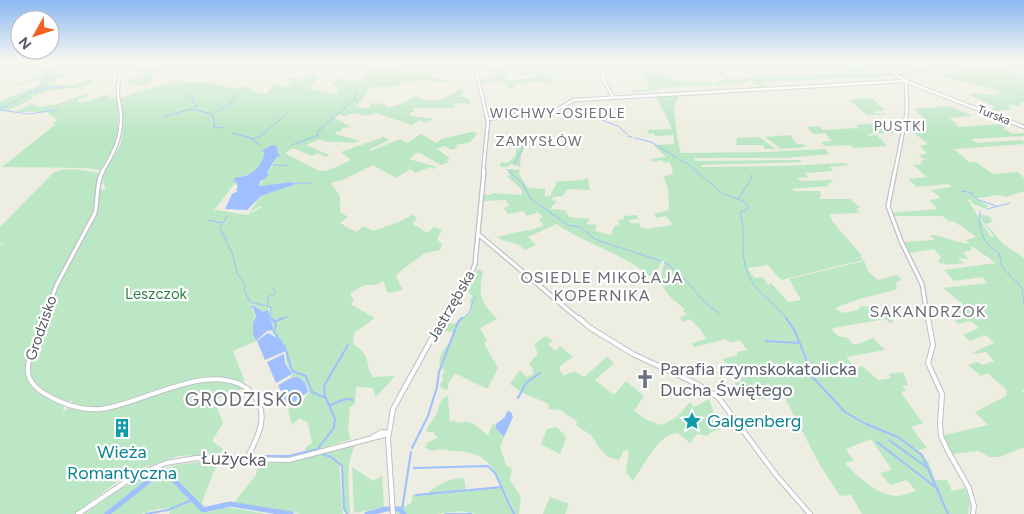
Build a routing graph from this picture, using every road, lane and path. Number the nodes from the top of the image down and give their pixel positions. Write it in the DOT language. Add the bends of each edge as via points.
graph roads {
  1 [pos="118,85"];
  2 [pos="480,85"];
  3 [pos="606,85"];
  4 [pos="838,85"];
  5 [pos="906,85"];
  6 [pos="916,85"];
  7 [pos="614,98"];
  8 [pos="488,119"];
  9 [pos="1024,127"];
  10 [pos="478,234"];
  11 [pos="389,426"];
  12 [pos="382,434"];
  13 [pos="388,436"];
  14 [pos="246,460"];
  15 [pos="78,514"];
  16 [pos="393,514"];
  17 [pos="810,514"];
  18 [pos="973,514"];
  1 -- 14 [label="street, Grodzisko" via="121,121 118,145 99,177 94,213 54,290 28,366 28,377 36,388 63,403 93,409 118,405 192,381 225,380 240,384 255,395 263,416"];
  2 -- 8 [label="street, Jastrzębska"];
  3 -- 7 [label="street"];
  4 -- 7 [label="street"];
  5 -- 18 [label="street" via="907,111 888,208 922,284 934,345 928,363 940,385 942,398 939,429 968,488"];
  6 -- 9 [label="street, Turska"];
  7 -- 8 [label="street" via="573,100 559,109"];
  8 -- 10 [label="street, Jastrzębska"];
  10 -- 11 [label="street, Jastrzębska" via="471,277 407,382 393,408"];
  10 -- 17 [label="street" via="582,321 633,354 697,384 718,398"];
  11 -- 12 [label="street"];
  11 -- 13 [label="street, Jastrzębska"];
  12 -- 13 [label="street"];
  12 -- 14 [label="street, Łużycka" via="299,458"];
  13 -- 16 [label="street, Jastrzębska"];
  14 -- 15 [label="street, Łużycka" via="196,458 158,466 120,484"];
}
